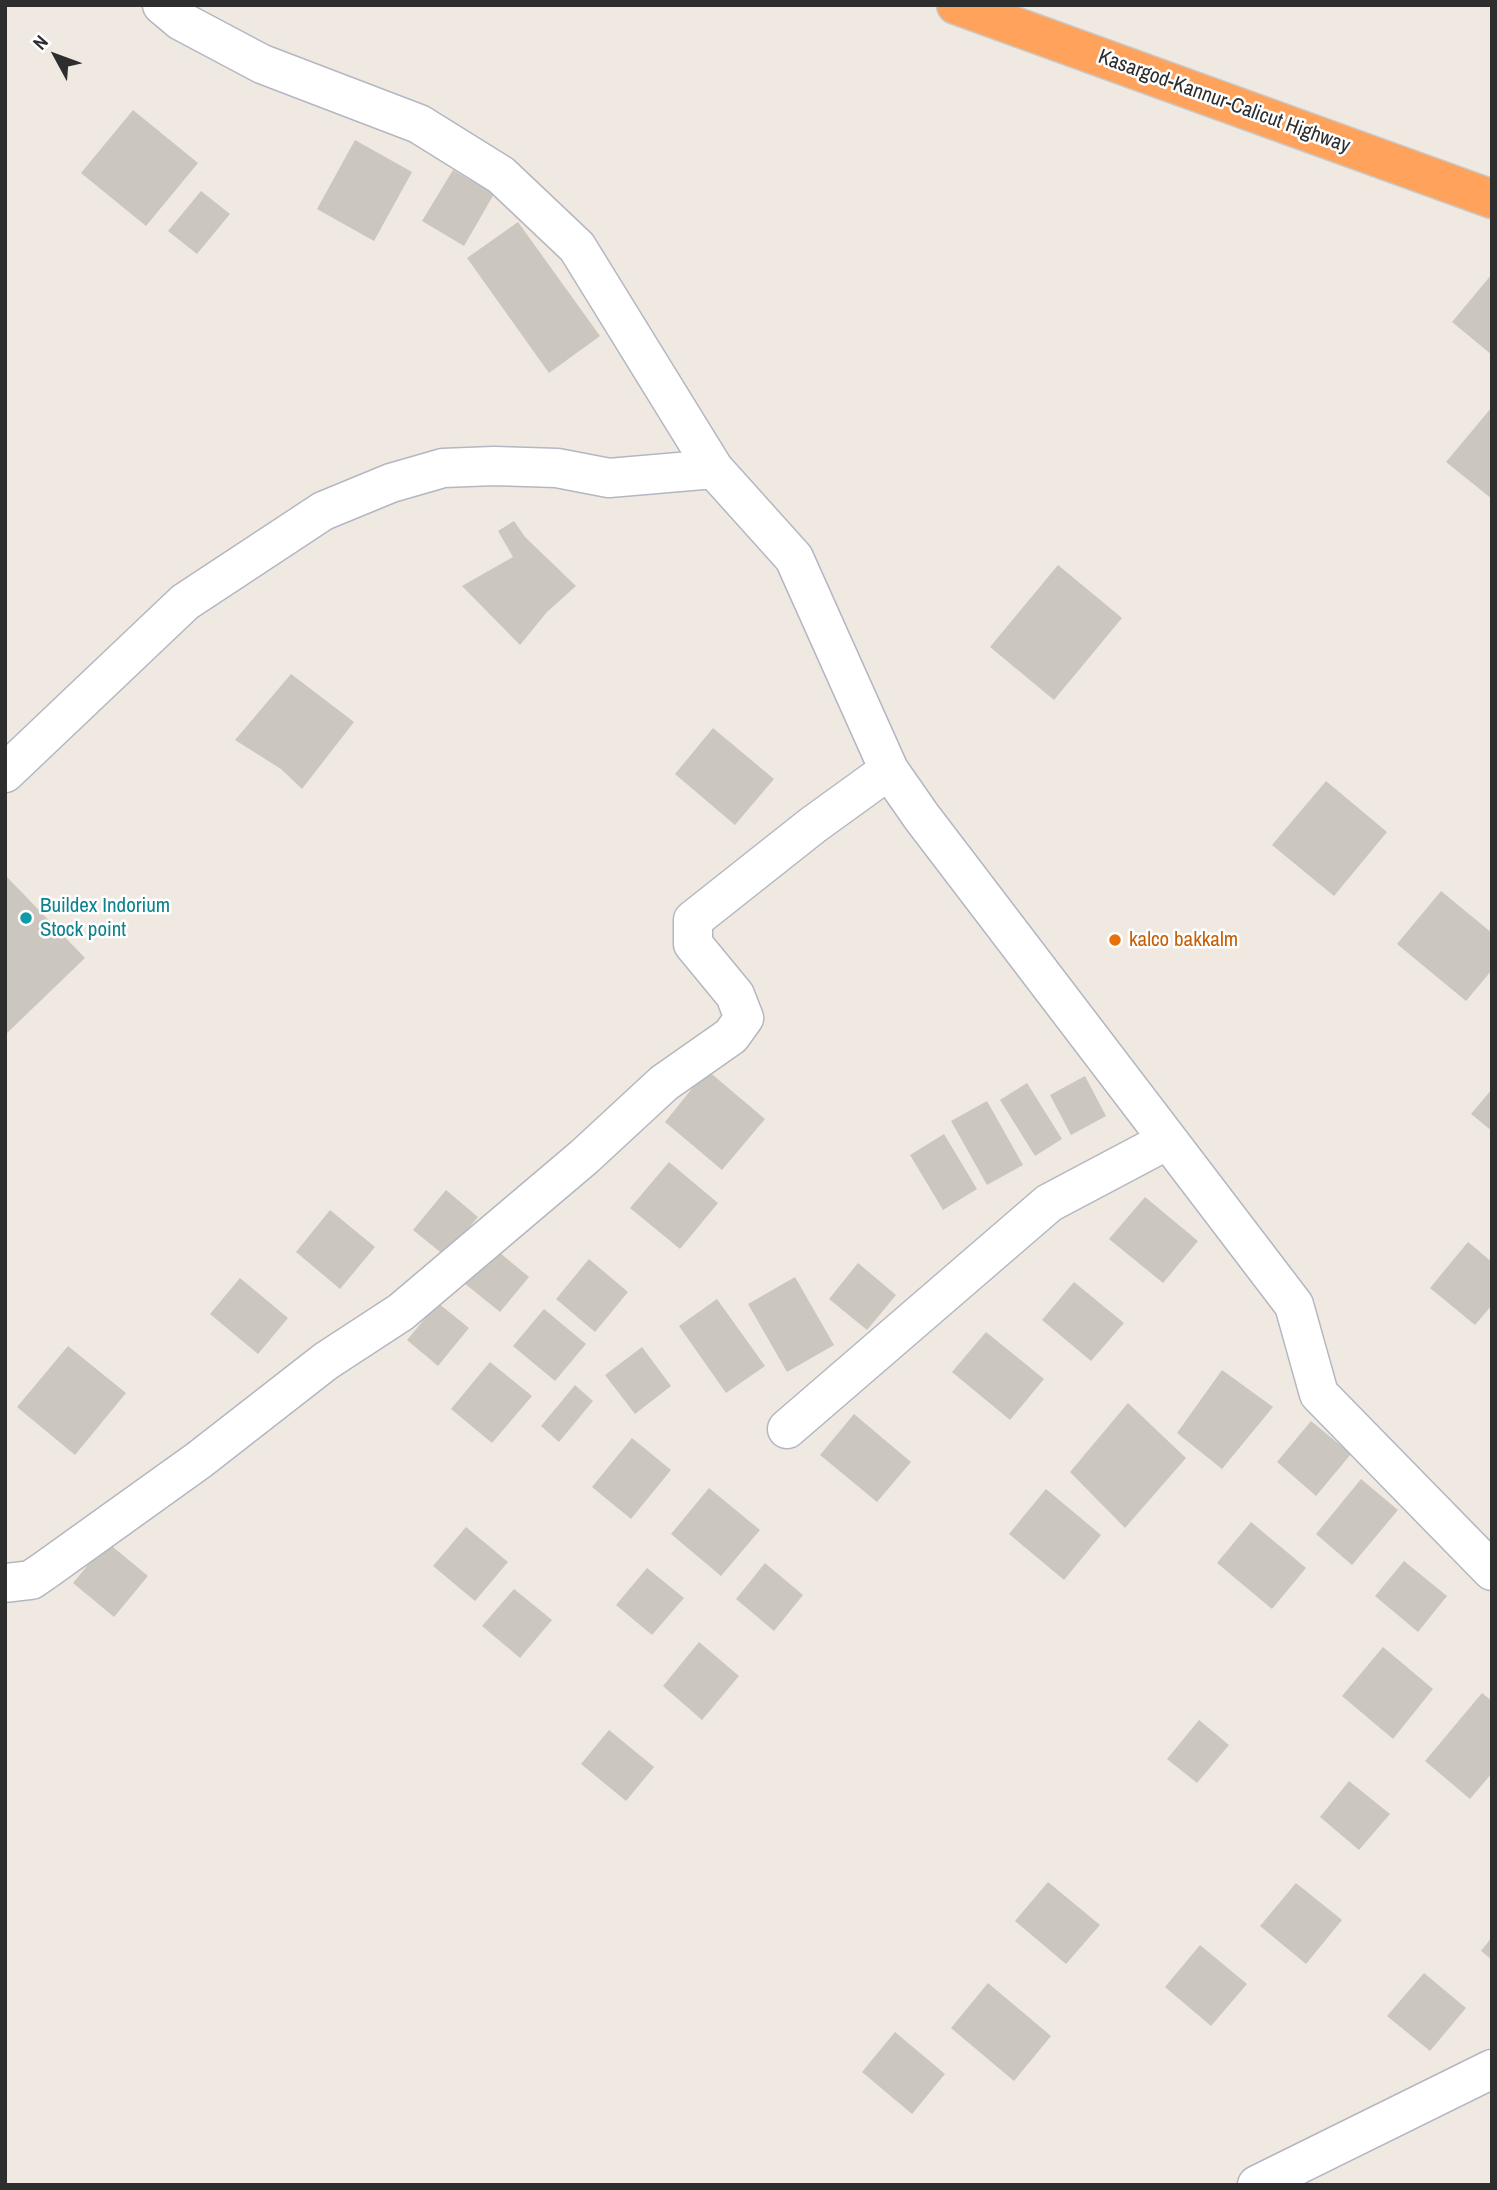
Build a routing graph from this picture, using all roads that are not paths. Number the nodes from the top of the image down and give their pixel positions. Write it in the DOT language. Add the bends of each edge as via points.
graph roads {
  1 [pos="162,5"];
  2 [pos="956,5"];
  3 [pos="1492,199"];
  4 [pos="714,469"];
  5 [pos="890,770"];
  6 [pos="5,773"];
  7 [pos="1168,1140"];
  8 [pos="787,1429"];
  9 [pos="1492,1571"];
  10 [pos="5,1583"];
  11 [pos="1492,2068"];
  12 [pos="1257,2185"];
  1 -- 4 [label="street" via="181,21 262,64 419,124 501,175 577,247"];
  2 -- 3 [label="highway, Kasargod-Kannur-Calicut Highway"];
  4 -- 5 [label="street" via="794,558"];
  4 -- 6 [label="street" via="609,478 557,468 443,468 390,483 323,511 185,602"];
  5 -- 7 [label="street"];
  5 -- 10 [label="street" via="693,920 693,944 735,995 744,1018 731,1036 664,1083 584,1157 401,1311 326,1361 199,1460 31,1580"];
  7 -- 8 [label="street" via="1049,1203"];
  7 -- 9 [label="street" via="1294,1305 1319,1394"];
  11 -- 12 [label="street"];
}
